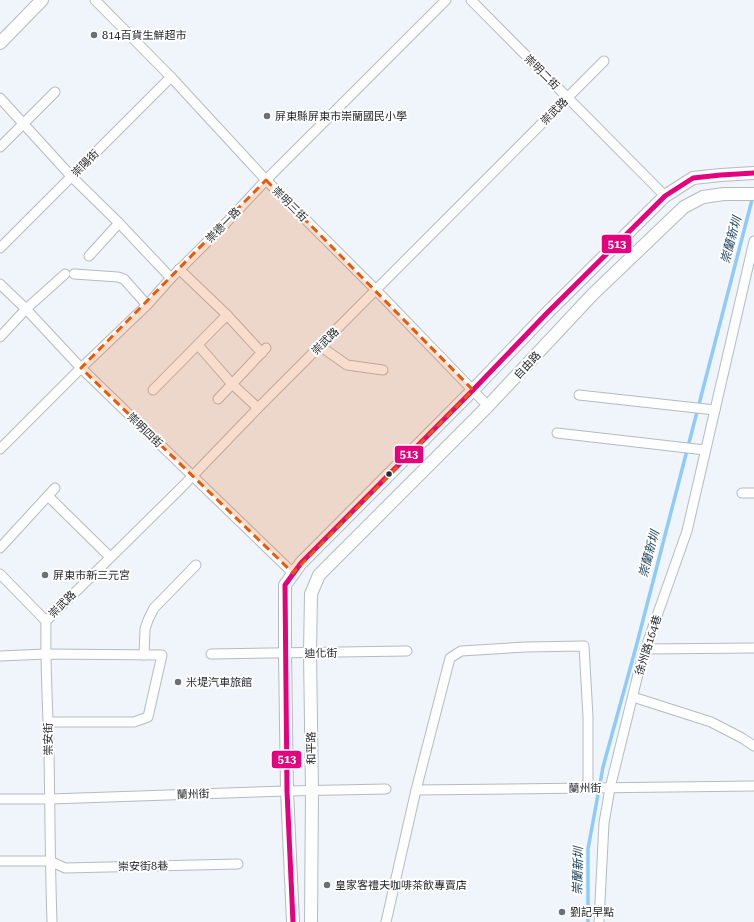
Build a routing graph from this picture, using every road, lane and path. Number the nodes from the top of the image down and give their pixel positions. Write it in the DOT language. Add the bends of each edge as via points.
graph roads {
  1 [pos="42,0"];
  2 [pos="95,0"];
  3 [pos="446,0"];
  4 [pos="471,0"];
  5 [pos="0,43"];
  6 [pos="604,61"];
  7 [pos="171,78"];
  8 [pos="55,92"];
  9 [pos="0,98"];
  10 [pos="567,98"];
  11 [pos="23,124"];
  12 [pos="0,147"];
  13 [pos="753,173"];
  14 [pos="71,176"];
  15 [pos="266,180"];
  16 [pos="750,194"];
  17 [pos="665,196"];
  18 [pos="119,223"];
  19 [pos="754,241"];
  20 [pos="0,248"];
  21 [pos="89,256"];
  22 [pos="180,269"];
  23 [pos="171,278"];
  24 [pos="0,284"];
  25 [pos="376,290"];
  26 [pos="147,305"];
  27 [pos="26,309"];
  28 [pos="227,315"];
  29 [pos="0,338"];
  30 [pos="198,345"];
  31 [pos="320,346"];
  32 [pos="82,368"];
  33 [pos="383,370"];
  34 [pos="232,384"];
  35 [pos="153,390"];
  36 [pos="473,390"];
  37 [pos="579,395"];
  38 [pos="218,399"];
  39 [pos="488,406"];
  40 [pos="258,408"];
  41 [pos="714,410"];
  42 [pos="557,433"];
  43 [pos="0,449"];
  44 [pos="705,450"];
  45 [pos="192,476"];
  46 [pos="55,488"];
  47 [pos="754,493"];
  48 [pos="742,494"];
  49 [pos="48,496"];
  50 [pos="0,548"];
  51 [pos="110,557"];
  52 [pos="196,565"];
  53 [pos="293,573"];
  54 [pos="0,574"];
  55 [pos="319,575"];
  56 [pos="46,621"];
  57 [pos="754,648"];
  58 [pos="645,649"];
  59 [pos="407,651"];
  60 [pos="285,653"];
  61 [pos="310,653"];
  62 [pos="46,654"];
  63 [pos="212,654"];
  64 [pos="144,655"];
  65 [pos="0,656"];
  66 [pos="633,697"];
  67 [pos="48,722"];
  68 [pos="754,746"];
  69 [pos="754,786"];
  70 [pos="591,788"];
  71 [pos="607,788"];
  72 [pos="386,789"];
  73 [pos="416,790"];
  74 [pos="288,791"];
  75 [pos="312,791"];
  76 [pos="0,799"];
  77 [pos="50,799"];
  78 [pos="0,861"];
  79 [pos="50,861"];
  80 [pos="238,864"];
  81 [pos="52,922"];
  82 [pos="293,922"];
  83 [pos="311,922"];
  84 [pos="386,922"];
  85 [pos="599,922"];
  1 -- 5 [label="street"];
  2 -- 7 [label="street, 崇明三街"];
  3 -- 15 [label="street, 崇德一路"];
  4 -- 10 [label="street, 崇明二街"];
  6 -- 10 [label="street, 崇武路"];
  7 -- 14 [label="street, 崇陽街"];
  7 -- 15 [label="street, 崇明三街"];
  8 -- 11 [label="street"];
  9 -- 11 [label="street"];
  10 -- 17 [label="street, 崇明二街"];
  10 -- 25 [label="street, 崇武路"];
  11 -- 12 [label="street"];
  11 -- 14 [label="street"];
  13 -- 17 [label="street, 自由路" via="693,178"];
  14 -- 18 [label="street"];
  14 -- 20 [label="street, 崇陽街"];
  15 -- 22 [label="street, 崇德一路"];
  15 -- 25 [label="street, 崇明三街"];
  16 -- 39 [label="street, 自由路" via="703,197 684,207 593,294"];
  17 -- 36 [label="street, 自由路"];
  18 -- 21 [label="street"];
  18 -- 23 [label="street"];
  19 -- 41 [label="street, 徐州路164巷"];
  22 -- 23 [label="street, 崇德一路"];
  22 -- 28 [label="street"];
  23 -- 26 [label="street, 崇德一路"];
  24 -- 27 [label="street, 崇明四街"];
  25 -- 31 [label="street, 崇武路"];
  25 -- 36 [label="street, 崇明三街"];
  26 -- 27 [label="street" via="124,279 70,274"];
  26 -- 32 [label="street, 崇德一路"];
  27 -- 29 [label="street"];
  27 -- 32 [label="street, 崇明四街"];
  28 -- 30 [label="street"];
  28 -- 34 [label="street" via="264,351"];
  30 -- 34 [label="street"];
  30 -- 35 [label="street"];
  31 -- 33 [label="street" via="347,365"];
  31 -- 40 [label="street, 崇武路"];
  32 -- 43 [label="street, 崇德一路"];
  32 -- 45 [label="street, 崇明四街"];
  34 -- 38 [label="street"];
  34 -- 40 [label="street"];
  36 -- 39 [label="street, 崇明三街"];
  36 -- 53 [label="street, 自由路"];
  37 -- 41 [label="street"];
  39 -- 55 [label="street, 自由路"];
  40 -- 45 [label="street, 崇武路"];
  41 -- 44 [label="street, 徐州路164巷"];
  42 -- 44 [label="street"];
  44 -- 58 [label="street, 徐州路164巷" via="687,530"];
  45 -- 51 [label="street, 崇武路"];
  45 -- 53 [label="street, 崇明四街"];
  46 -- 49 [label="street"];
  47 -- 48 [label="street"];
  49 -- 50 [label="street"];
  49 -- 51 [label="street"];
  51 -- 56 [label="street, 崇武路"];
  52 -- 64 [label="street" via="154,608 145,629"];
  53 -- 60 [label="street" via="285,585"];
  54 -- 56 [label="street"];
  55 -- 61 [label="street, 和平路" via="311,594"];
  56 -- 62 [label="street, 崇安街"];
  57 -- 58 [label="street"];
  58 -- 66 [label="street, 徐州路164巷"];
  59 -- 61 [label="street, 迪化街"];
  60 -- 61 [label="street, 迪化街"];
  60 -- 63 [label="street, 迪化街"];
  60 -- 74 [label="street"];
  61 -- 75 [label="street, 和平路"];
  62 -- 64 [label="street"];
  62 -- 65 [label="street"];
  62 -- 67 [label="street, 崇安街"];
  64 -- 67 [label="street" via="162,655 148,717 134,722"];
  66 -- 68 [label="street" via="711,722"];
  66 -- 71 [label="street, 徐州路164巷"];
  67 -- 77 [label="street, 崇安街"];
  69 -- 71 [label="street, 蘭州街"];
  70 -- 71 [label="street, 蘭州街"];
  70 -- 73 [label="street, 蘭州街"];
  70 -- 73 [label="street" via="584,646 461,652 450,658"];
  71 -- 85 [label="street, 徐州路164巷"];
  72 -- 75 [label="street, 蘭州街"];
  73 -- 84 [label="street"];
  74 -- 75 [label="street, 蘭州街"];
  74 -- 77 [label="street, 蘭州街"];
  74 -- 82 [label="street"];
  75 -- 83 [label="street, 和平路"];
  76 -- 77 [label="street, 蘭州街"];
  77 -- 79 [label="street, 崇安街"];
  78 -- 79 [label="street"];
  79 -- 80 [label="street, 崇安街8巷" via="64,868"];
  79 -- 81 [label="street, 崇安街"];
}
